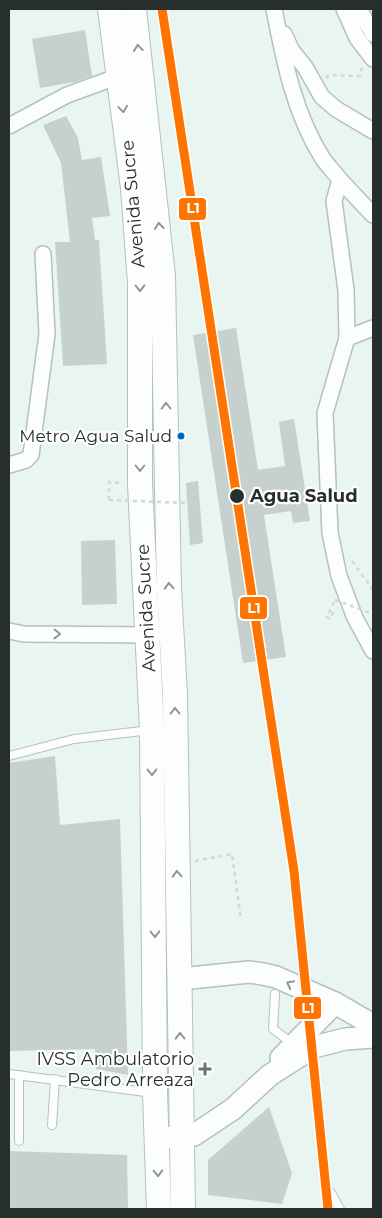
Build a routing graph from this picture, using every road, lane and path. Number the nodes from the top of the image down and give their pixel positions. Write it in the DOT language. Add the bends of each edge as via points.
graph roads {
  1 [pos="110,9"];
  2 [pos="134,9"];
  3 [pos="344,9"];
  4 [pos="359,9"];
  5 [pos="275,12"];
  6 [pos="373,34"];
  7 [pos="368,60"];
  8 [pos="328,75"];
  9 [pos="118,76"];
  10 [pos="9,126"];
  11 [pos="373,131"];
  12 [pos="340,180"];
  13 [pos="373,215"];
  14 [pos="43,254"];
  15 [pos="373,328"];
  16 [pos="347,338"];
  17 [pos="9,465"];
  18 [pos="109,482"];
  19 [pos="187,502"];
  20 [pos="336,606"];
  21 [pos="373,614"];
  22 [pos="9,631"];
  23 [pos="147,635"];
  24 [pos="171,635"];
  25 [pos="373,651"];
  26 [pos="152,730"];
  27 [pos="9,756"];
  28 [pos="176,864"];
  29 [pos="241,920"];
  30 [pos="180,979"];
  31 [pos="275,994"];
  32 [pos="341,1007"];
  33 [pos="373,1025"];
  34 [pos="373,1037"];
  35 [pos="330,1042"];
  36 [pos="294,1044"];
  37 [pos="9,1074"];
  38 [pos="19,1075"];
  39 [pos="270,1075"];
  40 [pos="56,1079"];
  41 [pos="155,1093"];
  42 [pos="52,1125"];
  43 [pos="157,1137"];
  44 [pos="181,1137"];
  45 [pos="19,1141"];
  46 [pos="331,1193"];
  47 [pos="159,1209"];
  48 [pos="183,1209"];
  49 [pos="340,1209"];
  1 -- 9 [label="main road, Avenida Sucre"];
  24 -- 2 [label="main road, Avenida Sucre, one-way" via="164,276"];
  3 -- 7 [label="street"];
  4 -- 6 [label="street"];
  5 -- 11 [label="street" via="292,51 314,82 315,90 336,109"];
  5 -- 12 [label="street" via="294,98 314,142"];
  7 -- 8 [label="path" via="360,76"];
  9 -- 10 [label="street" via="67,95"];
  9 -- 23 [label="main road, Avenida Sucre, one-way" via="133,188 140,283 140,484"];
  12 -- 13 [label="street"];
  12 -- 16 [label="street" via="334,201 346,290"];
  14 -- 17 [label="street" via="47,334 31,455"];
  15 -- 16 [label="street"];
  16 -- 25 [label="street" via="325,413 330,533 339,576"];
  18 -- 19 [label="path, bridge" via="109,500"];
  20 -- 21 [label="path, bridge" via="330,619 327,617 335,600"];
  22 -- 23 [label="street, one-way" via="24,634"];
  23 -- 24 [label="street"];
  23 -- 26 [label="main road, Avenida Sucre"];
  28 -- 24 [label="main road, Avenida Sucre, one-way"];
  26 -- 27 [label="lane" via="74,739"];
  26 -- 41 [label="main road, Avenida Sucre, one-way"];
  28 -- 29 [label="path" via="232,854"];
  30 -- 28 [label="main road, Avenida Sucre, one-way"];
  32 -- 30 [label="street, one-way" via="263,974 249,972"];
  44 -- 30 [label="main road, Avenida Sucre, one-way"];
  31 -- 36 [label="lane" via="274,1029"];
  32 -- 33 [label="street"];
  32 -- 35 [label="street" via="342,1033"];
  32 -- 36 [label="street"];
  34 -- 35 [label="street"];
  35 -- 39 [label="street" via="314,1047"];
  36 -- 39 [label="street"];
  37 -- 38 [label="lane"];
  38 -- 40 [label="lane"];
  38 -- 45 [label="lane"];
  39 -- 44 [label="street" via="233,1109 194,1135"];
  40 -- 41 [label="lane"];
  40 -- 42 [label="lane"];
  41 -- 43 [label="main road, Avenida Sucre"];
  43 -- 44 [label="street"];
  43 -- 47 [label="main road, Avenida Sucre, one-way"];
  44 -- 48 [label="main road, Avenida Sucre"];
  46 -- 49 [label="lane"];
}
